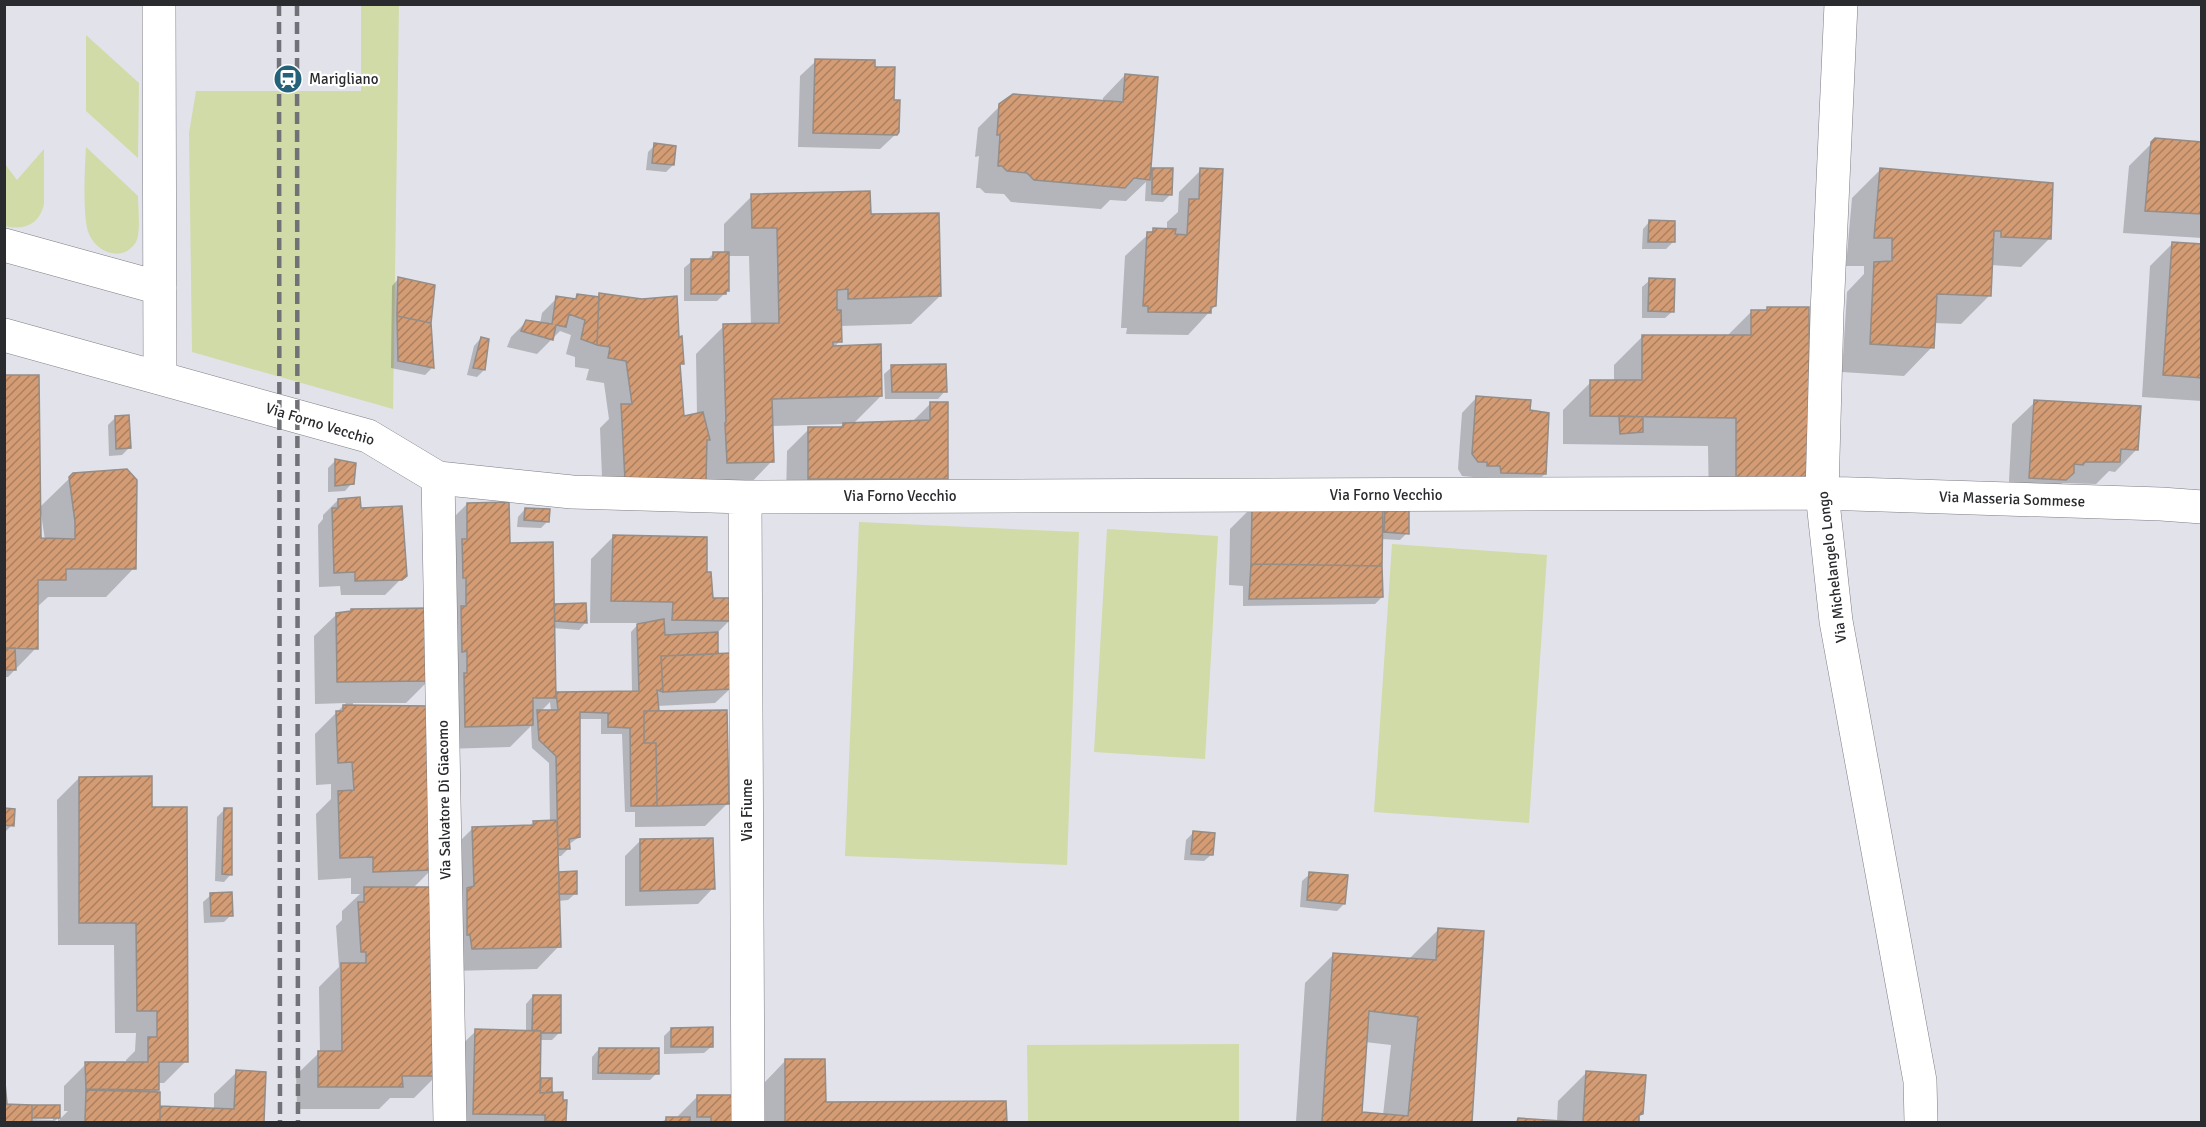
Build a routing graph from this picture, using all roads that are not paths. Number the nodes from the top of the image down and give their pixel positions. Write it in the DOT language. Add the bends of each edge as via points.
graph roads {
  1 [pos="159,4"];
  2 [pos="1841,4"];
  3 [pos="4,245"];
  4 [pos="160,288"];
  5 [pos="4,335"];
  6 [pos="160,377"];
  7 [pos="438,478"];
  8 [pos="1822,493"];
  9 [pos="746,496"];
  10 [pos="2202,507"];
  11 [pos="450,1122"];
  12 [pos="748,1122"];
  13 [pos="1921,1122"];
  1 -- 4 [label="street"];
  2 -- 8 [label="street, Via Michelangelo Longo"];
  3 -- 4 [label="street"];
  4 -- 6 [label="street"];
  5 -- 6 [label="street, Via Forno Vecchio"];
  6 -- 7 [label="street, Via Forno Vecchio" via="369,436"];
  7 -- 9 [label="street, Via Forno Vecchio" via="572,492"];
  7 -- 11 [label="street, Via Salvatore Di Giacomo"];
  8 -- 9 [label="street, Via Forno Vecchio"];
  8 -- 10 [label="street, Via Masseria Sommese"];
  8 -- 13 [label="street, Via Michelangelo Longo" via="1836,621 1920,1081"];
  9 -- 12 [label="street, Via Fiume"];
}
